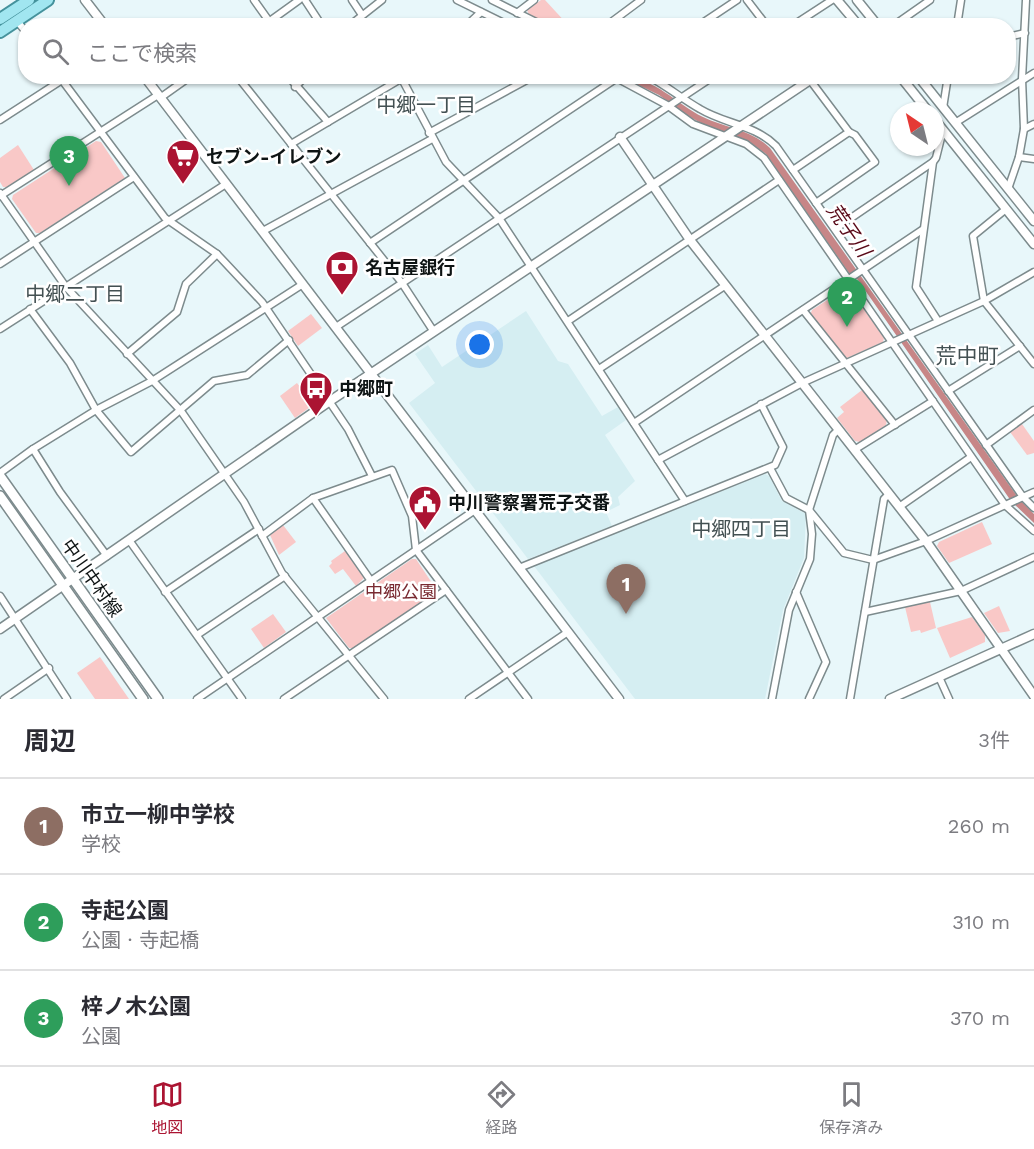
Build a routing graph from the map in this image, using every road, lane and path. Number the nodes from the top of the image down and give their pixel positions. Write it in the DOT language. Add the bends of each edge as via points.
graph roads {
  1 [pos="29,0"];
  2 [pos="48,0"];
  3 [pos="86,0"];
  4 [pos="254,0"];
  5 [pos="299,0"];
  6 [pos="305,0"];
  7 [pos="352,0"];
  8 [pos="382,0"];
  9 [pos="458,0"];
  10 [pos="492,0"];
  11 [pos="534,0"];
  12 [pos="641,0"];
  13 [pos="737,0"];
  14 [pos="747,0"];
  15 [pos="832,0"];
  16 [pos="837,0"];
  17 [pos="857,0"];
  18 [pos="930,0"];
  19 [pos="961,0"];
  20 [pos="1026,0"];
  21 [pos="1034,10"];
  22 [pos="481,12"];
  23 [pos="517,13"];
  24 [pos="1027,13"];
  25 [pos="362,15"];
  26 [pos="21,18"];
  27 [pos="99,18"];
  28 [pos="263,18"];
  29 [pos="273,18"];
  30 [pos="317,18"];
  31 [pos="358,18"];
  32 [pos="475,18"];
  33 [pos="493,18"];
  34 [pos="527,18"];
  35 [pos="617,18"];
  36 [pos="710,18"];
  37 [pos="761,18"];
  38 [pos="804,18"];
  39 [pos="852,18"];
  40 [pos="872,18"];
  41 [pos="904,18"];
  42 [pos="958,18"];
  43 [pos="0,19"];
  44 [pos="17,21"];
  45 [pos="0,32"];
  46 [pos="1025,33"];
  47 [pos="1016,35"];
  48 [pos="1034,73"];
  49 [pos="1022,79"];
  50 [pos="1016,83"];
  51 [pos="52,84"];
  52 [pos="65,84"];
  53 [pos="150,84"];
  54 [pos="178,84"];
  55 [pos="243,84"];
  56 [pos="294,84"];
  57 [pos="299,84"];
  58 [pos="394,84"];
  59 [pos="407,84"];
  60 [pos="520,84"];
  61 [pos="605,84"];
  62 [pos="629,84"];
  63 [pos="660,84"];
  64 [pos="702,84"];
  65 [pos="802,84"];
  66 [pos="815,84"];
  67 [pos="906,84"];
  68 [pos="924,84"];
  69 [pos="947,84"];
  70 [pos="1014,84"];
  71 [pos="296,87"];
  72 [pos="159,96"];
  73 [pos="681,98"];
  74 [pos="920,102"];
  75 [pos="938,102"];
  76 [pos="944,102"];
  77 [pos="668,104"];
  78 [pos="944,109"];
  79 [pos="0,120"];
  80 [pos="328,122"];
  81 [pos="955,123"];
  82 [pos="1034,124"];
  83 [pos="741,127"];
  84 [pos="1023,129"];
  85 [pos="944,131"];
  86 [pos="100,132"];
  87 [pos="849,132"];
  88 [pos="431,136"];
  89 [pos="726,136"];
  90 [pos="620,137"];
  91 [pos="291,144"];
  92 [pos="936,156"];
  93 [pos="1019,157"];
  94 [pos="1034,159"];
  95 [pos="933,162"];
  96 [pos="794,170"];
  97 [pos="134,177"];
  98 [pos="779,180"];
  99 [pos="463,181"];
  100 [pos="226,184"];
  101 [pos="654,185"];
  102 [pos="1008,189"];
  103 [pos="331,194"];
  104 [pos="0,195"];
  105 [pos="816,203"];
  106 [pos="1006,209"];
  107 [pos="499,218"];
  108 [pos="168,220"];
  109 [pos="1034,221"];
  110 [pos="835,229"];
  111 [pos="922,230"];
  112 [pos="263,231"];
  113 [pos="690,240"];
  114 [pos="34,242"];
  115 [pos="370,243"];
  116 [pos="1034,244"];
  117 [pos="217,254"];
  118 [pos="0,264"];
  119 [pos="532,267"];
  120 [pos="862,270"];
  121 [pos="1034,272"];
  122 [pos="849,279"];
  123 [pos="402,283"];
  124 [pos="303,284"];
  125 [pos="726,285"];
  126 [pos="66,287"];
  127 [pos="984,301"];
  128 [pos="266,308"];
  129 [pos="30,309"];
  130 [pos="803,310"];
  131 [pos="567,321"];
  132 [pos="938,321"];
  133 [pos="336,327"];
  134 [pos="0,328"];
  135 [pos="434,332"];
  136 [pos="765,335"];
  137 [pos="907,335"];
  138 [pos="289,340"];
  139 [pos="894,341"];
  140 [pos="1020,346"];
  141 [pos="127,354"];
  142 [pos="845,363"];
  143 [pos="1034,363"];
  144 [pos="599,369"];
  145 [pos="372,374"];
  146 [pos="152,381"];
  147 [pos="802,383"];
  148 [pos="948,391"];
  149 [pos="330,401"];
  150 [pos="933,401"];
  151 [pos="761,404"];
  152 [pos="96,410"];
  153 [pos="1034,410"];
  154 [pos="181,411"];
  155 [pos="634,423"];
  156 [pos="895,425"];
  157 [pos="838,430"];
  158 [pos="986,445"];
  159 [pos="33,449"];
  160 [pos="854,450"];
  161 [pos="971,457"];
  162 [pos="658,460"];
  163 [pos="770,468"];
  164 [pos="225,474"];
  165 [pos="0,475"];
  166 [pos="372,476"];
  167 [pos="1034,492"];
  168 [pos="889,494"];
  169 [pos="0,496"];
  170 [pos="313,498"];
  171 [pos="1021,498"];
  172 [pos="685,501"];
  173 [pos="1007,504"];
  174 [pos="899,507"];
  175 [pos="1034,508"];
  176 [pos="475,510"];
  177 [pos="809,510"];
  178 [pos="1034,531"];
  179 [pos="261,533"];
  180 [pos="129,540"];
  181 [pos="926,541"];
  182 [pos="417,550"];
  183 [pos="107,556"];
  184 [pos="1034,557"];
  185 [pos="873,561"];
  186 [pos="519,568"];
  187 [pos="285,576"];
  188 [pos="73,580"];
  189 [pos="371,581"];
  190 [pos="64,586"];
  191 [pos="446,590"];
  192 [pos="961,591"];
  193 [pos="165,592"];
  194 [pos="796,592"];
  195 [pos="0,596"];
  196 [pos="865,612"];
  197 [pos="319,616"];
  198 [pos="16,618"];
  199 [pos="0,629"];
  200 [pos="568,632"];
  201 [pos="1034,634"];
  202 [pos="196,635"];
  203 [pos="1001,649"];
  204 [pos="350,655"];
  205 [pos="49,668"];
  206 [pos="508,673"];
  207 [pos="939,677"];
  208 [pos="227,679"];
  209 [pos="526,696"];
  210 [pos="1034,696"];
  211 [pos="4,699"];
  212 [pos="67,699"];
  213 [pos="143,699"];
  214 [pos="158,699"];
  215 [pos="197,699"];
  216 [pos="242,699"];
  217 [pos="284,699"];
  218 [pos="384,699"];
  219 [pos="469,699"];
  220 [pos="516,699"];
  221 [pos="619,699"];
  222 [pos="772,699"];
  223 [pos="809,699"];
  224 [pos="850,699"];
  225 [pos="890,699"];
  226 [pos="949,699"];
  1 -- 43 [label="main road"];
  2 -- 26 [label="main road"];
  3 -- 27 [label="street"];
  4 -- 28 [label="street"];
  5 -- 29 [label="street"];
  6 -- 30 [label="street"];
  7 -- 25 [label="street"];
  8 -- 25 [label="street"];
  9 -- 22 [label="street"];
  10 -- 23 [label="street"];
  11 -- 23 [label="street"];
  12 -- 35 [label="street"];
  13 -- 36 [label="street"];
  14 -- 37 [label="street"];
  15 -- 38 [label="street"];
  16 -- 39 [label="street"];
  17 -- 40 [label="street"];
  18 -- 41 [label="street"];
  19 -- 42 [label="street"];
  20 -- 24 [label="street"];
  21 -- 24 [label="street"];
  22 -- 32 [label="street"];
  22 -- 33 [label="street"];
  23 -- 34 [label="street"];
  24 -- 46 [label="street"];
  25 -- 31 [label="street"];
  44 -- 45 [label="main road"];
  46 -- 47 [label="street"];
  46 -- 49 [label="street"];
  48 -- 49 [label="street"];
  49 -- 50 [label="street"];
  49 -- 84 [label="street"];
  51 -- 79 [label="street"];
  52 -- 86 [label="street"];
  53 -- 72 [label="street"];
  54 -- 72 [label="street"];
  55 -- 91 [label="street"];
  56 -- 71 [label="street"];
  57 -- 71 [label="street"];
  58 -- 80 [label="street"];
  59 -- 88 [label="street"];
  60 -- 88 [label="street"];
  61 -- 99 [label="street"];
  62 -- 77 [label="street"];
  63 -- 73 [label="street"];
  64 -- 73 [label="street"];
  65 -- 83 [label="street"];
  66 -- 87 [label="street"];
  67 -- 74 [label="street"];
  68 -- 75 [label="street"];
  69 -- 76 [label="street"];
  70 -- 81 [label="street"];
  71 -- 80 [label="street"];
  72 -- 86 [label="street"];
  72 -- 100 [label="street"];
  73 -- 77 [label="street"];
  73 -- 83 [label="street"];
  77 -- 89 [label="street" via="693,124"];
  77 -- 90 [label="street"];
  78 -- 81 [label="street"];
  80 -- 91 [label="street"];
  81 -- 102 [label="street"];
  82 -- 84 [label="street"];
  83 -- 89 [label="street"];
  83 -- 96 [label="street" via="767,138"];
  84 -- 93 [label="street"];
  85 -- 106 [label="street"];
  86 -- 97 [label="street"];
  86 -- 104 [label="street"];
  87 -- 96 [label="street"];
  87 -- 105 [label="street" via="875,162"];
  88 -- 99 [label="street"];
  88 -- 103 [label="street"];
  89 -- 98 [label="street" via="752,148"];
  89 -- 101 [label="street"];
  90 -- 101 [label="street"];
  90 -- 107 [label="street"];
  91 -- 103 [label="street"];
  92 -- 95 [label="street"];
  93 -- 94 [label="street"];
  93 -- 102 [label="street"];
  95 -- 110 [label="street"];
  95 -- 111 [label="street"];
  96 -- 105 [label="street"];
  97 -- 108 [label="street"];
  97 -- 114 [label="street"];
  98 -- 113 [label="street"];
  98 -- 122 [label="street"];
  99 -- 107 [label="street"];
  99 -- 115 [label="street"];
  100 -- 108 [label="street"];
  100 -- 112 [label="street"];
  101 -- 113 [label="street"];
  101 -- 119 [label="street"];
  102 -- 109 [label="street"];
  103 -- 112 [label="street"];
  103 -- 115 [label="street"];
  104 -- 114 [label="street"];
  105 -- 110 [label="street"];
  106 -- 116 [label="street"];
  106 -- 127 [label="street" via="973,236"];
  107 -- 119 [label="street"];
  107 -- 123 [label="street"];
  108 -- 117 [label="street"];
  108 -- 126 [label="street"];
  110 -- 120 [label="street"];
  111 -- 120 [label="street"];
  111 -- 132 [label="street" via="915,287"];
  112 -- 124 [label="street"];
  113 -- 125 [label="street"];
  113 -- 131 [label="street"];
  114 -- 118 [label="street"];
  114 -- 126 [label="street"];
  115 -- 123 [label="street"];
  117 -- 128 [label="street"];
  117 -- 141 [label="street" via="186,284 177,312"];
  119 -- 131 [label="street"];
  119 -- 135 [label="street"];
  120 -- 122 [label="street"];
  120 -- 137 [label="street"];
  121 -- 127 [label="street"];
  122 -- 130 [label="street"];
  122 -- 139 [label="street"];
  123 -- 133 [label="street"];
  123 -- 135 [label="street"];
  124 -- 128 [label="street"];
  124 -- 133 [label="street"];
  125 -- 136 [label="street"];
  125 -- 144 [label="street"];
  126 -- 129 [label="street"];
  126 -- 141 [label="street"];
  127 -- 132 [label="street"];
  127 -- 140 [label="street"];
  128 -- 138 [label="street"];
  128 -- 146 [label="street"];
  129 -- 134 [label="street"];
  129 -- 152 [label="street" via="70,363"];
  130 -- 136 [label="street"];
  130 -- 142 [label="street"];
  131 -- 144 [label="street"];
  132 -- 137 [label="street"];
  133 -- 145 [label="street"];
  135 -- 145 [label="street"];
  136 -- 147 [label="street"];
  136 -- 155 [label="street"];
  137 -- 139 [label="street"];
  137 -- 148 [label="street"];
  138 -- 149 [label="street"];
  138 -- 154 [label="street" via="247,375 214,381"];
  139 -- 142 [label="street"];
  139 -- 150 [label="street"];
  140 -- 143 [label="street"];
  140 -- 148 [label="street"];
  141 -- 146 [label="street"];
  142 -- 147 [label="street"];
  142 -- 156 [label="street"];
  144 -- 155 [label="street"];
  145 -- 149 [label="street"];
  145 -- 176 [label="street"];
  146 -- 152 [label="street"];
  146 -- 154 [label="street"];
  147 -- 151 [label="street"];
  147 -- 157 [label="street"];
  148 -- 158 [label="street"];
  149 -- 164 [label="street"];
  149 -- 166 [label="street"];
  150 -- 156 [label="street"];
  150 -- 161 [label="street"];
  151 -- 162 [label="street"];
  151 -- 163 [label="street" via="783,447"];
  152 -- 154 [label="street" via="131,452"];
  152 -- 159 [label="street"];
  153 -- 158 [label="street"];
  154 -- 164 [label="street"];
  155 -- 162 [label="street"];
  156 -- 160 [label="street"];
  157 -- 160 [label="street"];
  157 -- 177 [label="street" via="832,435"];
  158 -- 171 [label="street"];
  159 -- 165 [label="street"];
  159 -- 183 [label="street"];
  160 -- 168 [label="street"];
  161 -- 173 [label="street"];
  161 -- 174 [label="street"];
  162 -- 172 [label="street"];
  163 -- 172 [label="street"];
  163 -- 177 [label="street" via="786,498"];
  164 -- 179 [label="street"];
  164 -- 180 [label="street"];
  165 -- 188 [label="main road, 中川中村線"];
  166 -- 170 [label="street"];
  166 -- 182 [label="street" via="392,470 412,516"];
  167 -- 171 [label="street"];
  168 -- 174 [label="street"];
  168 -- 185 [label="street" via="884,498"];
  169 -- 190 [label="main road, 中川中村線"];
  170 -- 179 [label="street"];
  170 -- 189 [label="street"];
  171 -- 173 [label="street"];
  171 -- 175 [label="street"];
  172 -- 186 [label="street"];
  173 -- 178 [label="street"];
  173 -- 181 [label="street"];
  174 -- 181 [label="street"];
  176 -- 182 [label="street"];
  176 -- 186 [label="street"];
  177 -- 185 [label="street" via="844,553"];
  177 -- 194 [label="street" via="810,559"];
  179 -- 187 [label="street"];
  179 -- 193 [label="street"];
  180 -- 183 [label="street"];
  180 -- 193 [label="street"];
  181 -- 185 [label="street"];
  181 -- 192 [label="street"];
  182 -- 189 [label="street"];
  182 -- 191 [label="street"];
  183 -- 188 [label="street"];
  184 -- 192 [label="street"];
  185 -- 196 [label="street"];
  186 -- 200 [label="street"];
  187 -- 197 [label="street"];
  187 -- 202 [label="street"];
  188 -- 190 [label="street"];
  188 -- 214 [label="main road, 中川中村線"];
  189 -- 197 [label="street"];
  190 -- 198 [label="street"];
  190 -- 213 [label="main road, 中川中村線"];
  191 -- 204 [label="street"];
  191 -- 206 [label="street"];
  192 -- 196 [label="street"];
  192 -- 203 [label="street"];
  193 -- 202 [label="street"];
  194 -- 222 [label="street"];
  194 -- 223 [label="street" via="826,662"];
  195 -- 198 [label="street"];
  196 -- 224 [label="street"];
  197 -- 204 [label="street"];
  197 -- 208 [label="street"];
  198 -- 199 [label="street"];
  198 -- 205 [label="street"];
  200 -- 206 [label="street"];
  200 -- 221 [label="street"];
  201 -- 203 [label="street"];
  202 -- 208 [label="street"];
  203 -- 207 [label="street"];
  203 -- 210 [label="street"];
  204 -- 217 [label="street"];
  204 -- 218 [label="street"];
  205 -- 211 [label="street"];
  205 -- 212 [label="street"];
  206 -- 209 [label="street"];
  206 -- 219 [label="street"];
  207 -- 225 [label="street"];
  207 -- 226 [label="street"];
  208 -- 215 [label="street"];
  208 -- 216 [label="street"];
  209 -- 220 [label="street"];
}
